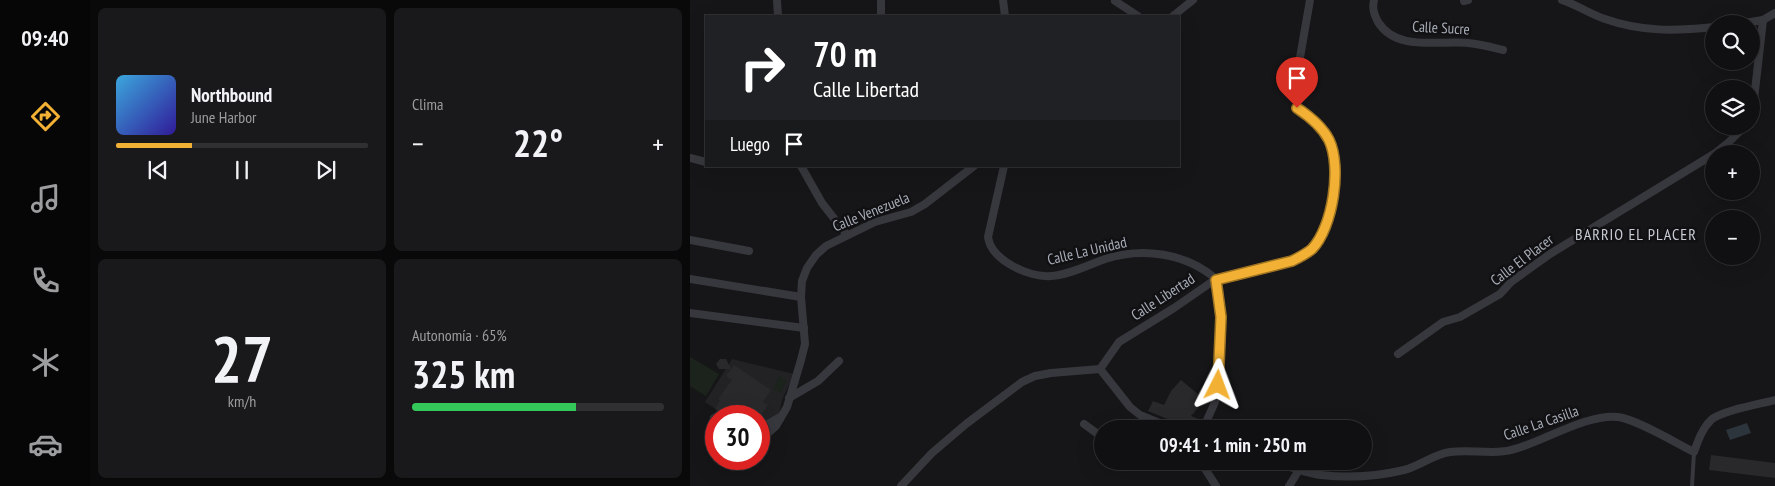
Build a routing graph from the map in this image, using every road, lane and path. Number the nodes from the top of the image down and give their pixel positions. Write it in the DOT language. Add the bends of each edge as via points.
graph roads {
  1 [pos="777,0"];
  2 [pos="881,0"];
  3 [pos="1003,0"];
  4 [pos="1115,0"];
  5 [pos="1193,0"];
  6 [pos="1310,0"];
  7 [pos="1374,0"];
  8 [pos="1562,0"];
  9 [pos="1775,13"];
  10 [pos="778,15"];
  11 [pos="882,15"];
  12 [pos="1005,15"];
  13 [pos="1137,15"];
  14 [pos="1174,15"];
  15 [pos="1760,20"];
  16 [pos="1763,20"];
  17 [pos="1705,27"];
  18 [pos="1503,50"];
  19 [pos="1756,80"];
  20 [pos="1736,135"];
  21 [pos="1725,145"];
  22 [pos="690,158"];
  23 [pos="1705,159"];
  24 [pos="705,162"];
  25 [pos="802,167"];
  26 [pos="973,167"];
  27 [pos="1004,167"];
  28 [pos="847,235"];
  29 [pos="690,240"];
  30 [pos="749,251"];
  31 [pos="690,279"];
  32 [pos="1216,280"];
  33 [pos="801,297"];
  34 [pos="690,312"];
  35 [pos="804,328"];
  36 [pos="1398,354"];
  37 [pos="839,361"];
  38 [pos="1100,369"];
  39 [pos="789,398"];
  40 [pos="1775,400"];
  41 [pos="782,416"];
  42 [pos="1152,420"];
  43 [pos="1206,420"];
  44 [pos="770,423"];
  45 [pos="1084,424"];
  46 [pos="770,431"];
  47 [pos="1094,431"];
  48 [pos="1694,452"];
  49 [pos="1206,470"];
  50 [pos="1299,470"];
  51 [pos="901,486"];
  52 [pos="1216,486"];
  53 [pos="1288,486"];
  54 [pos="1692,486"];
  1 -- 10 [label="street"];
  2 -- 11 [label="street"];
  3 -- 12 [label="street"];
  4 -- 13 [label="street"];
  5 -- 14 [label="street"];
  6 -- 32 [label="street, Calle Libertad" via="1298,69 1297,108 1320,127 1333,149 1335,185 1329,214 1313,248 1304,255"];
  7 -- 18 [label="street, Calle Sucre" via="1375,17 1396,39 1468,43"];
  8 -- 17 [label="street" via="1604,19 1636,28"];
  9 -- 16 [label="street"];
  15 -- 16 [label="street"];
  16 -- 19 [label="street"];
  20 -- 21 [label="street, Calle El Placer"];
  22 -- 24 [label="street"];
  23 -- 36 [label="street, Calle El Placer" via="1550,254 1500,294 1460,317 1443,322"];
  25 -- 28 [label="street" via="822,203"];
  26 -- 28 [label="street, Calle Venezuela" via="911,212 875,222"];
  27 -- 32 [label="street, Calle La Unidad" via="988,237 993,252 1001,260 1038,276 1050,276 1118,256 1155,254 1187,260 1206,270"];
  28 -- 33 [label="street, Calle Venezuela" via="816,255 802,281"];
  29 -- 30 [label="street"];
  31 -- 33 [label="street"];
  32 -- 38 [label="street, Calle Libertad" via="1119,342"];
  32 -- 43 [label="street" via="1221,317 1218,385 1215,402"];
  33 -- 35 [label="street, Calle Venezuela"];
  34 -- 35 [label="street"];
  35 -- 39 [label="street, Calle Venezuela" via="805,344"];
  37 -- 39 [label="street" via="818,381"];
  38 -- 42 [label="street" via="1130,407"];
  38 -- 51 [label="street" via="1051,373 1022,382 932,453"];
  39 -- 41 [label="street, Calle Venezuela"];
  40 -- 48 [label="street" via="1712,418"];
  41 -- 44 [label="street"];
  41 -- 46 [label="street, Calle Venezuela"];
  45 -- 47 [label="street"];
  48 -- 50 [label="street, Calle La Casilla" via="1620,417 1590,421 1514,450 1448,452 1390,473 1336,476"];
  48 -- 54 [label="lane"];
  49 -- 52 [label="street"];
  50 -- 53 [label="street"];
}
